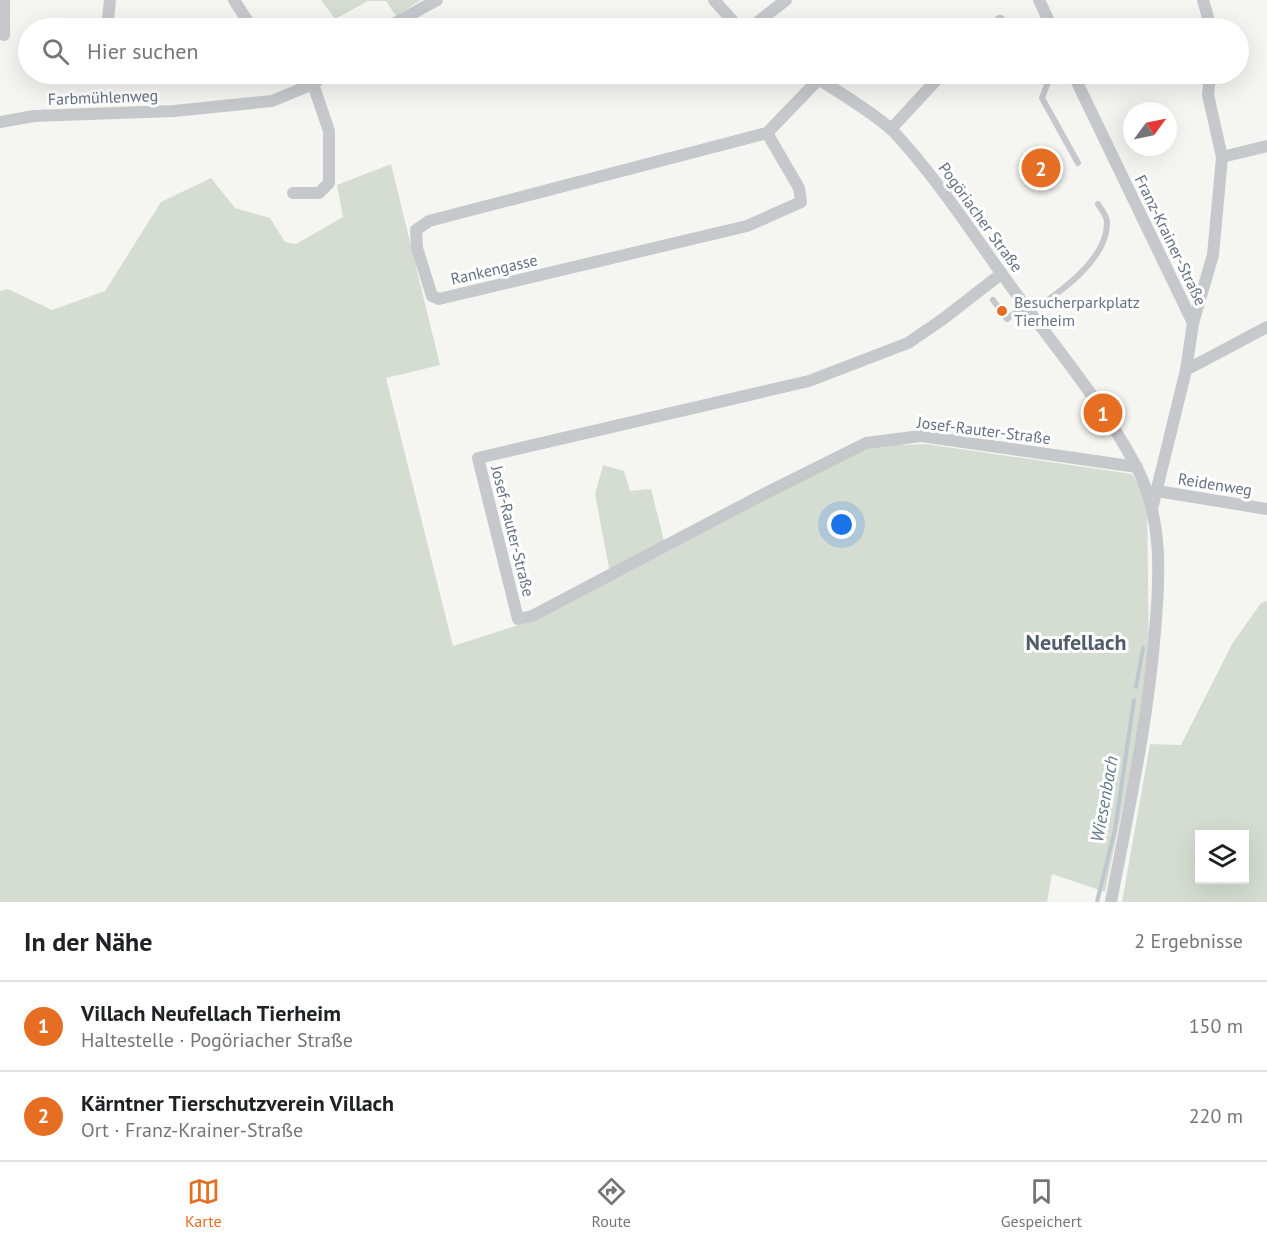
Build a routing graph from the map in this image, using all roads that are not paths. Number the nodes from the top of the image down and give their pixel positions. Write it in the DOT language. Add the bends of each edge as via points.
graph roads {
  1 [pos="4,0"];
  2 [pos="110,0"];
  3 [pos="234,0"];
  4 [pos="437,0"];
  5 [pos="714,0"];
  6 [pos="786,0"];
  7 [pos="1039,0"];
  8 [pos="1203,0"];
  9 [pos="108,18"];
  10 [pos="246,18"];
  11 [pos="404,18"];
  12 [pos="730,18"];
  13 [pos="763,18"];
  14 [pos="1047,18"];
  15 [pos="1208,18"];
  16 [pos="4,35"];
  17 [pos="313,84"];
  18 [pos="807,84"];
  19 [pos="826,84"];
  20 [pos="933,84"];
  21 [pos="1047,84"];
  22 [pos="1078,84"];
  23 [pos="1210,84"];
  24 [pos="0,122"];
  25 [pos="891,129"];
  26 [pos="767,133"];
  27 [pos="1267,146"];
  28 [pos="1222,157"];
  29 [pos="1078,164"];
  30 [pos="293,193"];
  31 [pos="1098,204"];
  32 [pos="1001,274"];
  33 [pos="993,300"];
  34 [pos="1027,309"];
  35 [pos="1193,324"];
  36 [pos="1267,327"];
  37 [pos="1186,370"];
  38 [pos="1137,467"];
  39 [pos="1157,491"];
  40 [pos="1152,509"];
  41 [pos="1267,509"];
  42 [pos="1111,902"];
  1 -- 16 [label="street"];
  2 -- 9 [label="street"];
  3 -- 10 [label="street"];
  4 -- 11 [label="street"];
  5 -- 12 [label="street"];
  6 -- 13 [label="street"];
  7 -- 14 [label="street"];
  8 -- 15 [label="street"];
  17 -- 24 [label="street, Farbmühlenweg" via="272,101"];
  17 -- 30 [label="street" via="329,131 329,183 319,193"];
  18 -- 26 [label="street"];
  19 -- 25 [label="street, Pogöriacher Straße"];
  20 -- 25 [label="street"];
  21 -- 29 [label="lane" via="1042,98"];
  22 -- 35 [label="street, Franz-Krainer-Straße"];
  23 -- 28 [label="street, Franz-Krainer-Straße"];
  25 -- 32 [label="street, Pogöriacher Straße" via="939,186"];
  26 -- 26 [label="street, Rankengasse" via="429,221 416,230 417,248 432,296 439,299 747,226 801,202 799,188"];
  27 -- 28 [label="street"];
  28 -- 35 [label="street, Franz-Krainer-Straße" via="1213,255"];
  31 -- 34 [label="lane" via="1107,219 1103,243 1082,273"];
  32 -- 34 [label="street, Pogöriacher Straße"];
  32 -- 38 [label="street, Josef-Rauter-Straße" via="908,343 809,381 478,458 518,619 532,616 866,443 921,436"];
  33 -- 34 [label="lane" via="1007,319"];
  34 -- 38 [label="street, Pogöriacher Straße"];
  35 -- 37 [label="street, Franz-Krainer-Straße"];
  36 -- 37 [label="street"];
  37 -- 39 [label="street, Franz-Krainer-Straße"];
  38 -- 40 [label="street, Pogöriacher Straße"];
  39 -- 40 [label="street, Franz-Krainer-Straße"];
  39 -- 41 [label="street, Reidenweg"];
  40 -- 42 [label="street, Pogöriacher Straße" via="1158,545 1158,597 1150,697"];
}
